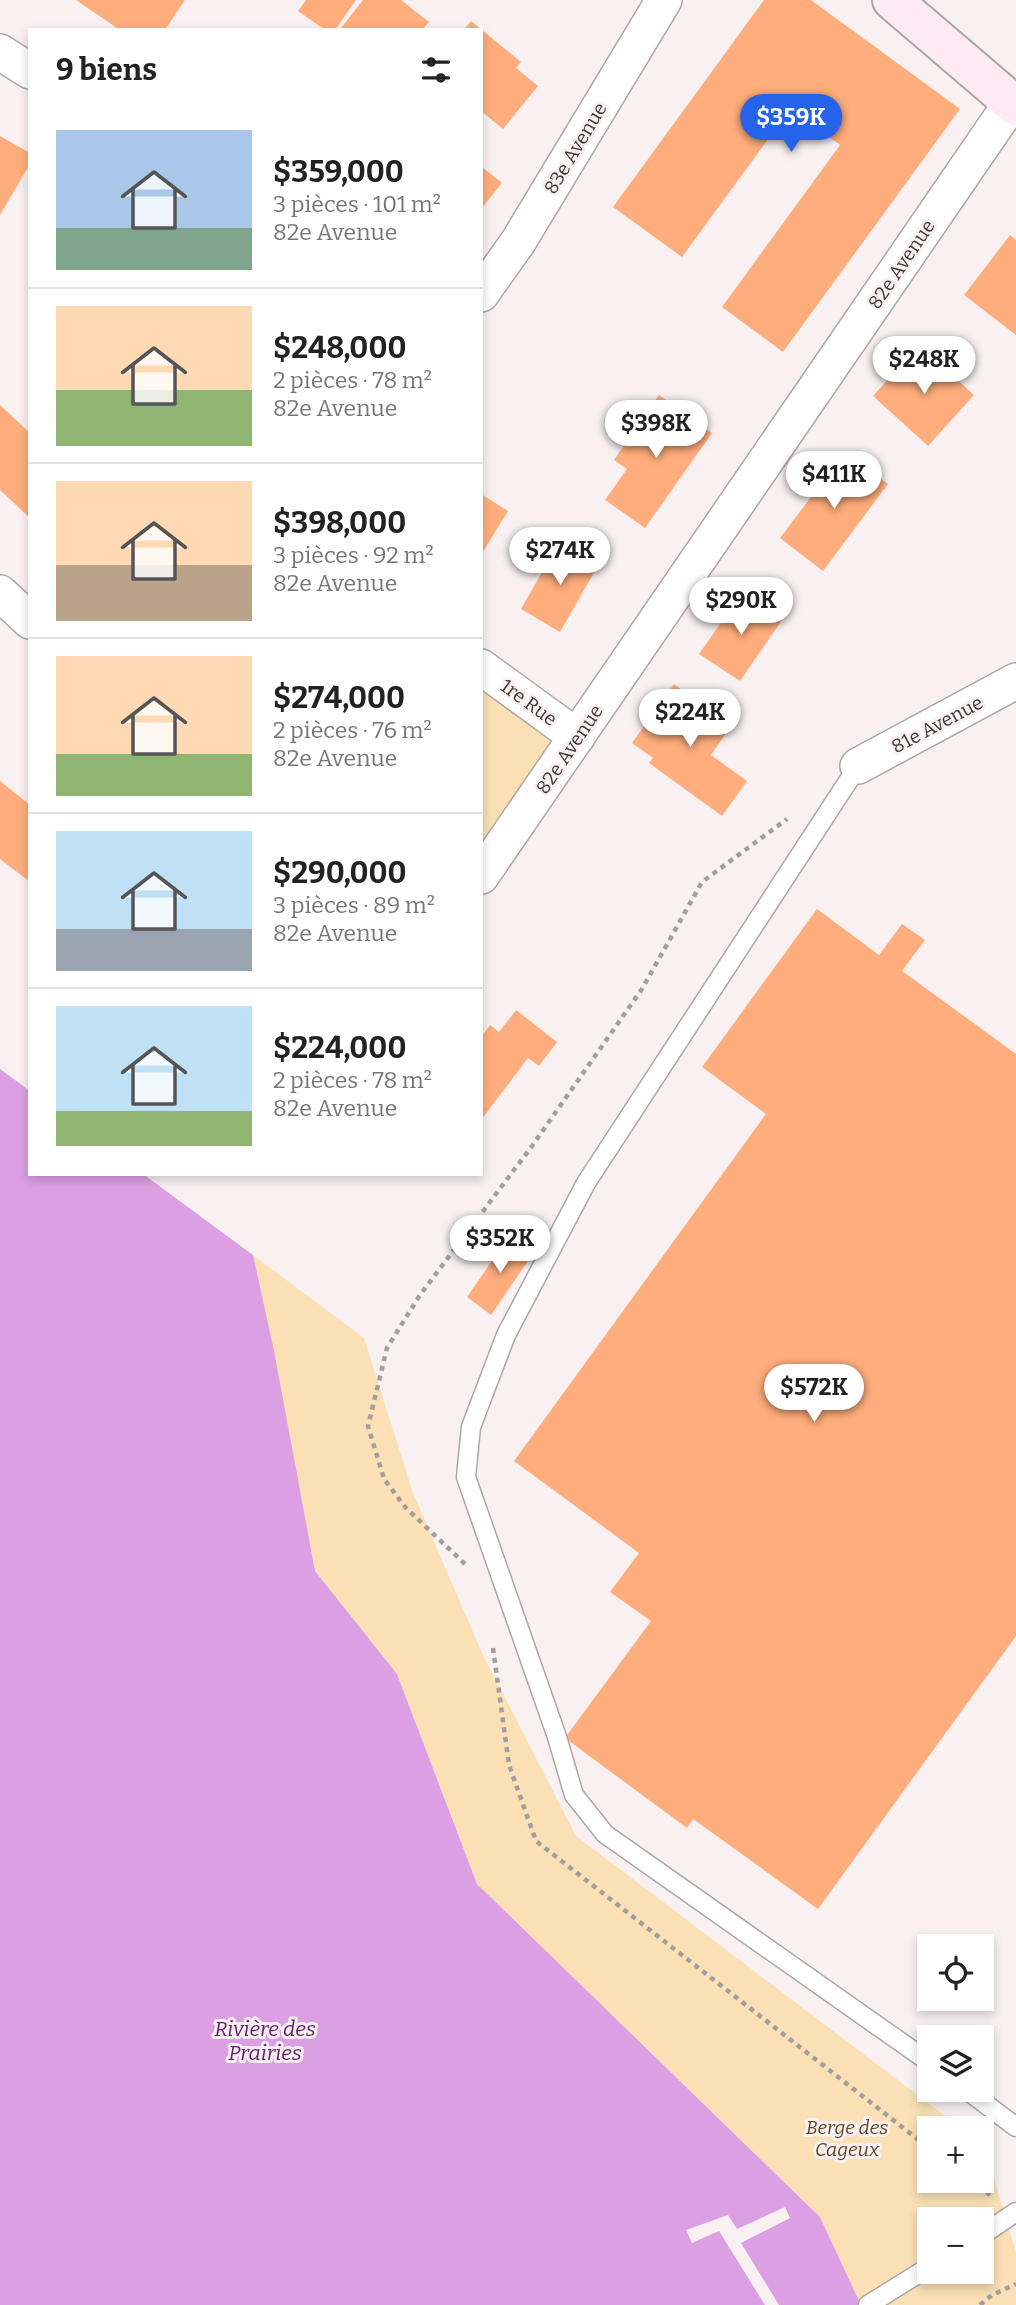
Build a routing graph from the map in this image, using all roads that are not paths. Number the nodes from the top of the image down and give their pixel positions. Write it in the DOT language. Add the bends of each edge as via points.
graph roads {
  1 [pos="664,0"];
  2 [pos="892,0"];
  3 [pos="0,52"];
  4 [pos="28,70"];
  5 [pos="1014,104"];
  6 [pos="483,292"];
  7 [pos="0,593"];
  8 [pos="28,619"];
  9 [pos="483,668"];
  10 [pos="1016,681"];
  11 [pos="577,737"];
  12 [pos="858,766"];
  13 [pos="483,873"];
  14 [pos="917,2054"];
  15 [pos="983,2102"];
  16 [pos="1016,2127"];
  17 [pos="1016,2212"];
  18 [pos="994,2227"];
  19 [pos="917,2274"];
  20 [pos="868,2305"];
  1 -- 6 [label="street, 83e Avenue"];
  2 -- 5 [label="street"];
  3 -- 4 [label="street"];
  5 -- 11 [label="street, 82e Avenue"];
  7 -- 8 [label="street"];
  9 -- 11 [label="street, 1re Rue"];
  10 -- 12 [label="street, 81e Avenue"];
  11 -- 13 [label="street, 82e Avenue"];
  12 -- 14 [label="lane" via="586,1183 506,1335 471,1427 466,1477 574,1795 605,1834"];
  15 -- 16 [label="lane"];
  17 -- 18 [label="lane"];
  19 -- 20 [label="lane"];
}
